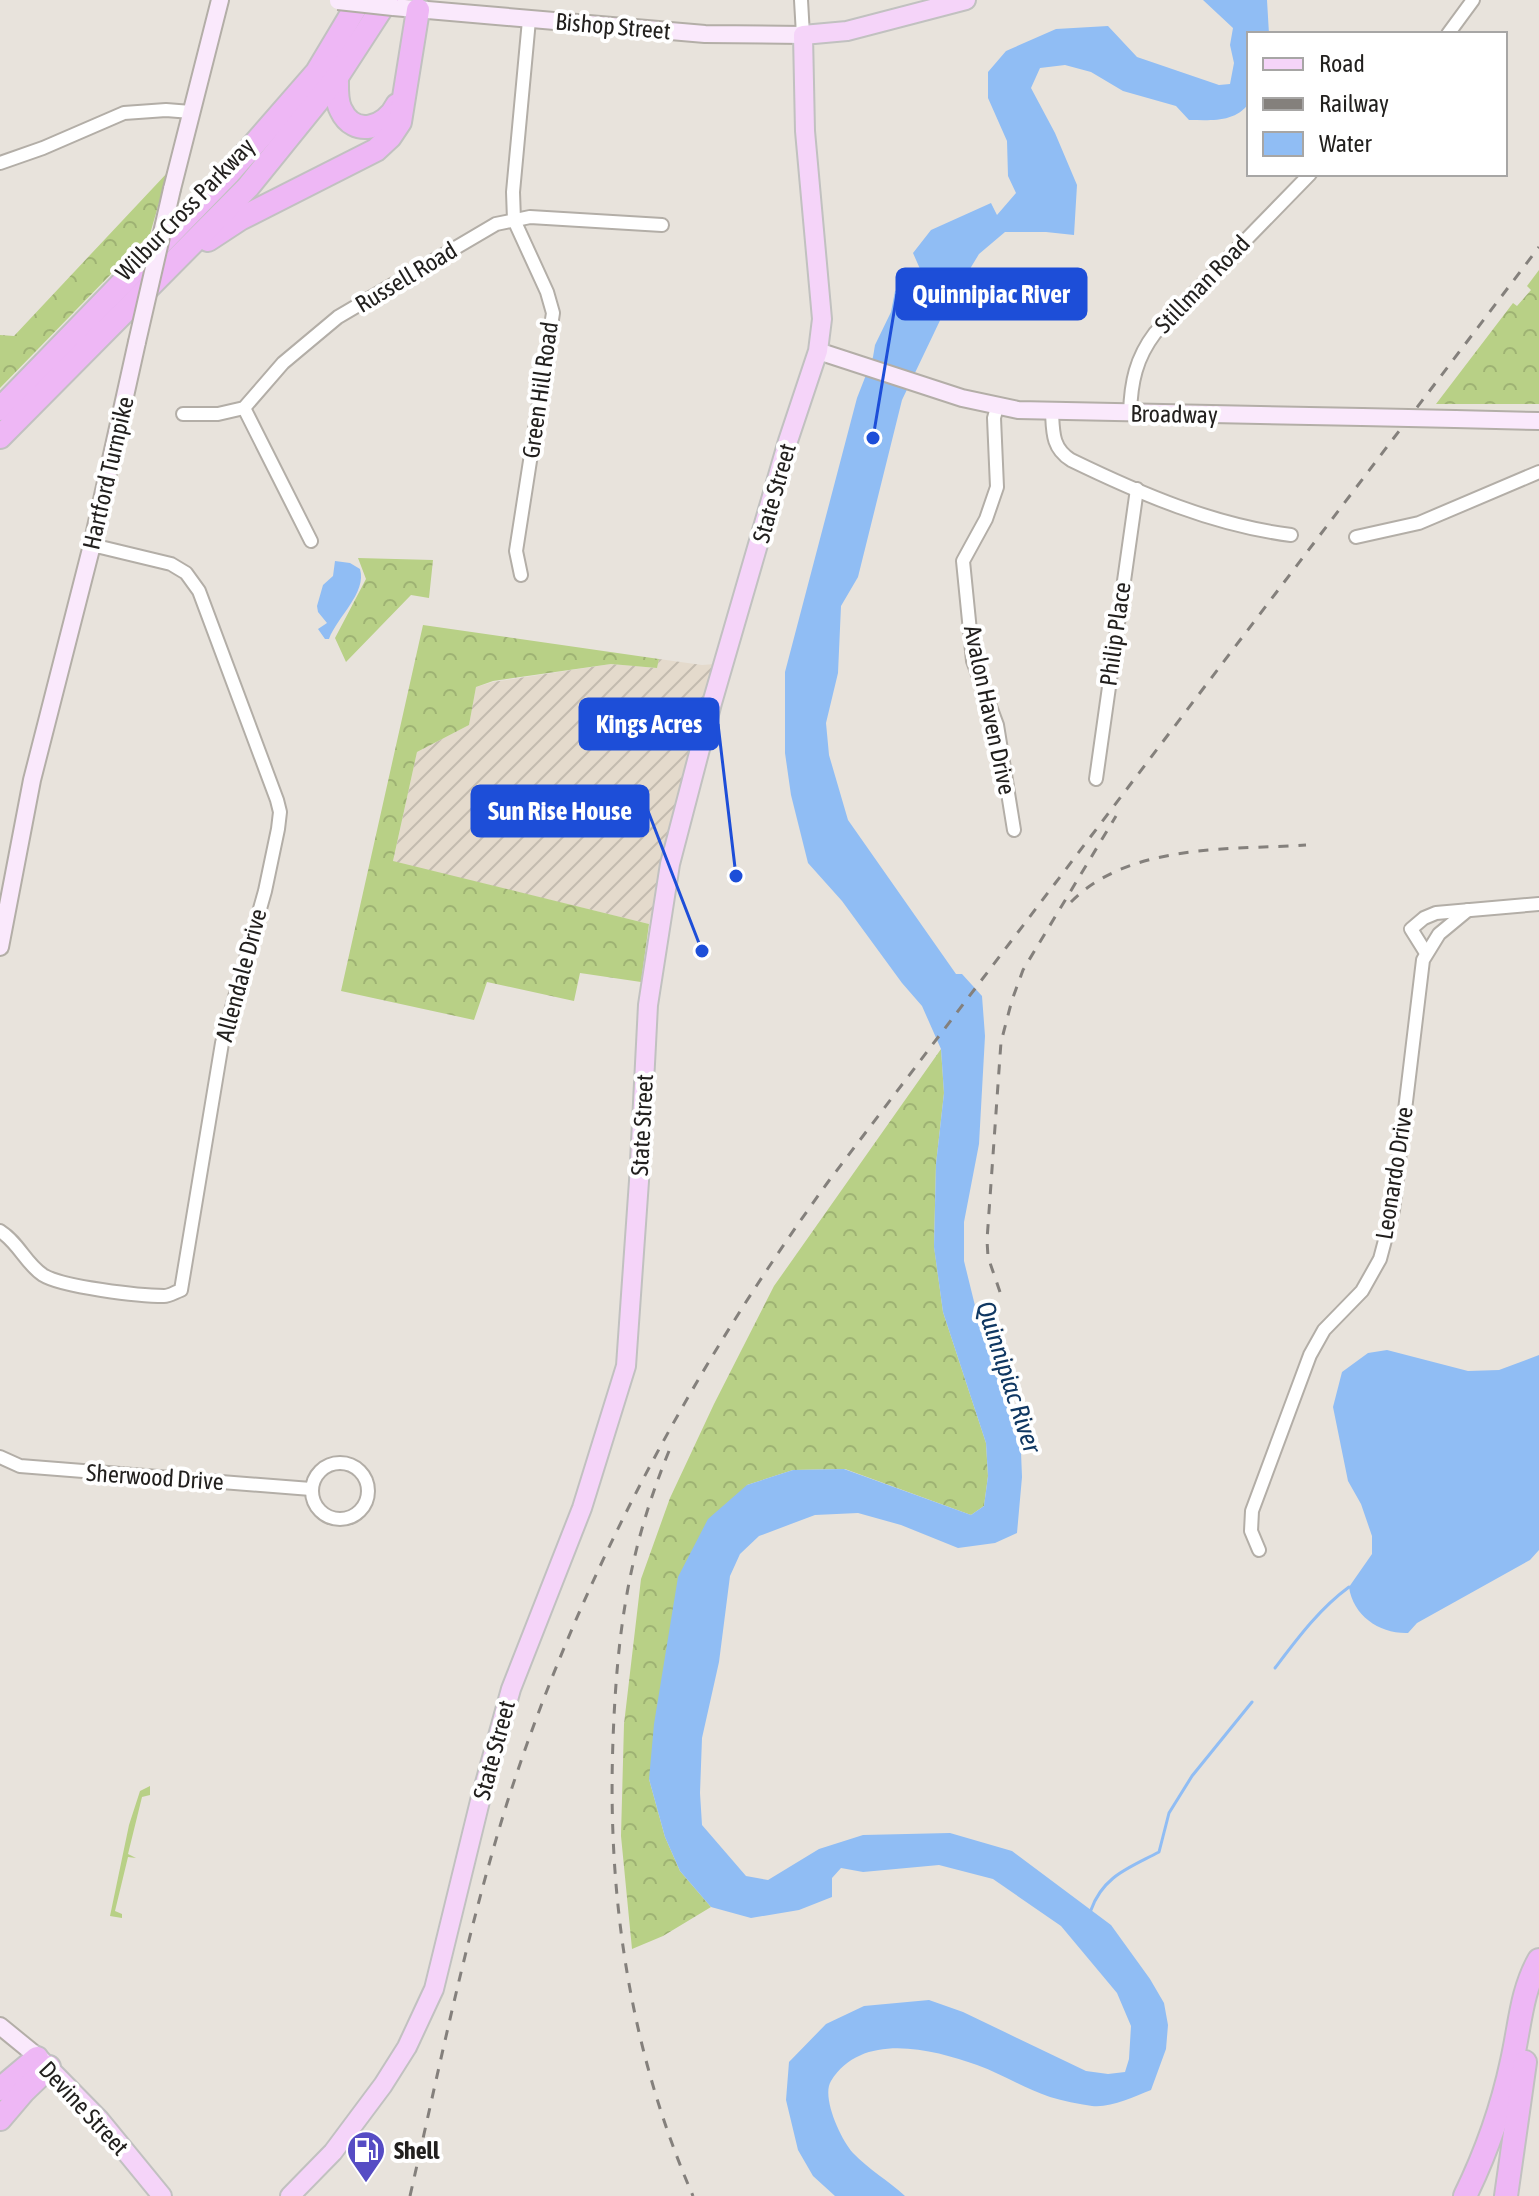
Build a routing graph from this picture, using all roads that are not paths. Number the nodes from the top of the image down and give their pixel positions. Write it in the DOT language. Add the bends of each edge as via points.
graph roads {
  1 [pos="220,0"];
  2 [pos="327,0"];
  3 [pos="336,0"];
  4 [pos="360,0"];
  5 [pos="801,0"];
  6 [pos="966,0"];
  7 [pos="1473,0"];
  8 [pos="403,6"];
  9 [pos="529,20"];
  10 [pos="1449,32"];
  11 [pos="803,35"];
  12 [pos="337,77"];
  13 [pos="408,82"];
  14 [pos="191,112"];
  15 [pos="0,163"];
  16 [pos="1308,176"];
  17 [pos="514,220"];
  18 [pos="662,225"];
  19 [pos="164,270"];
  20 [pos="818,351"];
  21 [pos="997,407"];
  22 [pos="244,408"];
  23 [pos="0,409"];
  24 [pos="1052,412"];
  25 [pos="1130,413"];
  26 [pos="183,414"];
  27 [pos="1539,421"];
  28 [pos="0,437"];
  29 [pos="1539,472"];
  30 [pos="1137,489"];
  31 [pos="1291,535"];
  32 [pos="1356,537"];
  33 [pos="311,541"];
  34 [pos="92,545"];
  35 [pos="521,575"];
  36 [pos="1096,779"];
  37 [pos="1014,830"];
  38 [pos="1539,904"];
  39 [pos="1468,910"];
  40 [pos="0,947"];
  41 [pos="1426,953"];
  42 [pos="0,1231"];
  43 [pos="0,1457"];
  44 [pos="311,1489"];
  45 [pos="1259,1550"];
  46 [pos="1539,1959"];
  47 [pos="0,2026"];
  48 [pos="44,2062"];
  49 [pos="0,2089"];
  50 [pos="0,2119"];
  51 [pos="162,2196"];
  52 [pos="290,2196"];
  53 [pos="1465,2196"];
  54 [pos="1506,2196"];
  1 -- 14 [label="main road, Hartford Turnpike"];
  2 -- 3 [label="main road, Bishop Street"];
  3 -- 8 [label="main road, Bishop Street, bridge"];
  4 -- 23 [label="highway, Wilbur Cross Parkway" via="317,72 229,173"];
  5 -- 11 [label="street, State Street"];
  6 -- 11 [label="main road" via="847,31"];
  7 -- 10 [label="street"];
  8 -- 9 [label="main road, Bishop Street"];
  8 -- 12 [label="highway, Wilbur Cross Parkway"];
  8 -- 13 [label="highway"];
  9 -- 11 [label="main road, Bishop Street" via="705,34"];
  9 -- 17 [label="street, Green Hill Road"];
  11 -- 20 [label="main road, State Street" via="805,131 821,306"];
  12 -- 13 [label="highway" via="339,108 347,120 366,128 392,116"];
  12 -- 19 [label="highway, Wilbur Cross Parkway" via="248,187"];
  13 -- 19 [label="highway" via="400,122 376,150 240,219"];
  14 -- 15 [label="street" via="124,113"];
  14 -- 34 [label="main road, Hartford Turnpike, bridge"];
  16 -- 25 [label="street, Stillman Road" via="1155,333 1134,371"];
  17 -- 18 [label="street, Russell Road"];
  17 -- 22 [label="street, Russell Road" via="496,224 338,317 283,363"];
  17 -- 35 [label="street, Green Hill Road" via="553,313 516,551"];
  19 -- 28 [label="highway, Wilbur Cross Parkway"];
  20 -- 21 [label="main road, Broadway"];
  20 -- 52 [label="main road, State Street" via="712,703 670,864 648,1005 622,1381 582,1508 511,1689 434,1989 383,2085 333,2152"];
  21 -- 24 [label="main road, Broadway"];
  21 -- 37 [label="street, Avalon Haven Drive" via="997,487 963,561 973,661 997,725"];
  22 -- 26 [label="street"];
  22 -- 33 [label="street"];
  24 -- 25 [label="main road, Broadway"];
  24 -- 30 [label="street" via="1060,452"];
  25 -- 27 [label="main road, Broadway, bridge"];
  29 -- 32 [label="street" via="1419,523"];
  30 -- 31 [label="street" via="1218,521"];
  30 -- 36 [label="street, Philip Place"];
  34 -- 40 [label="main road, Hartford Turnpike" via="32,780"];
  34 -- 42 [label="street, Allendale Drive" via="171,564 199,591 277,800 278,829 222,1043 181,1290 167,1296 46,1277"];
  38 -- 39 [label="street"];
  39 -- 41 [label="street, Leonardo Drive"];
  39 -- 41 [label="street" via="1430,914 1411,929"];
  41 -- 45 [label="street, Leonardo Drive" via="1393,1210 1380,1259 1362,1291 1324,1330 1310,1355 1252,1511 1251,1531"];
  43 -- 44 [label="street, Sherwood Drive" via="20,1466"];
  44 -- 44 [label="street" via="323,1515 342,1520 360,1512 369,1494 365,1477 343,1463 325,1467"];
  46 -- 53 [label="highway" via="1524,1992 1498,2112"];
  46 -- 54 [label="highway"];
  47 -- 48 [label="main road, Devine Street"];
  48 -- 49 [label="highway"];
  48 -- 50 [label="highway"];
  48 -- 51 [label="main road, Devine Street"];
}
